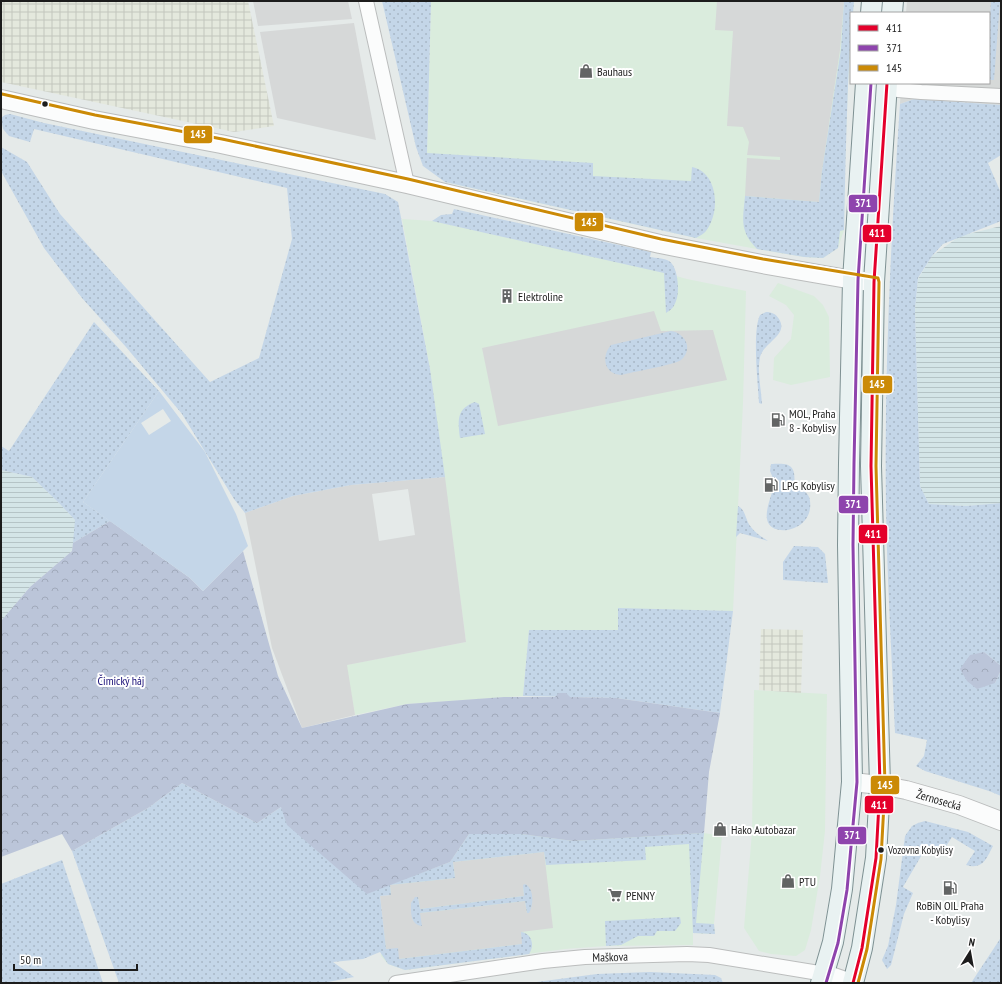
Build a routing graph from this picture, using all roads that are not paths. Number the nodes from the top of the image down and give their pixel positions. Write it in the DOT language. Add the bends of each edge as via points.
graph roads {
  1 [pos="366,1"];
  2 [pos="872,1"];
  3 [pos="893,1"];
  4 [pos="871,12"];
  5 [pos="892,12"];
  6 [pos="866,84"];
  7 [pos="887,86"];
  8 [pos="1001,96"];
  9 [pos="1,99"];
  10 [pos="407,184"];
  11 [pos="853,280"];
  12 [pos="874,282"];
  13 [pos="852,782"];
  14 [pos="880,785"];
  15 [pos="1001,821"];
  16 [pos="823,979"];
  17 [pos="396,983"];
  18 [pos="852,983"];
  1 -- 10 [label="street"];
  2 -- 4 [label="main road"];
  3 -- 5 [label="main road"];
  6 -- 11 [label="main road"];
  7 -- 8 [label="street" via="921,92"];
  7 -- 12 [label="main road"];
  9 -- 10 [label="street"];
  10 -- 11 [label="street" via="660,244"];
  11 -- 12 [label="street"];
  11 -- 13 [label="main road" via="848,538"];
  12 -- 14 [label="main road" via="871,466"];
  13 -- 14 [label="street, Žernosecká"];
  13 -- 16 [label="main road" via="842,889 833,942"];
  14 -- 15 [label="street, Žernosecká" via="959,805"];
  14 -- 18 [label="main road" via="875,865 862,949"];
  16 -- 17 [label="street, Maškova" via="709,955 674,954 543,961"];
  16 -- 18 [label="street"];
}
